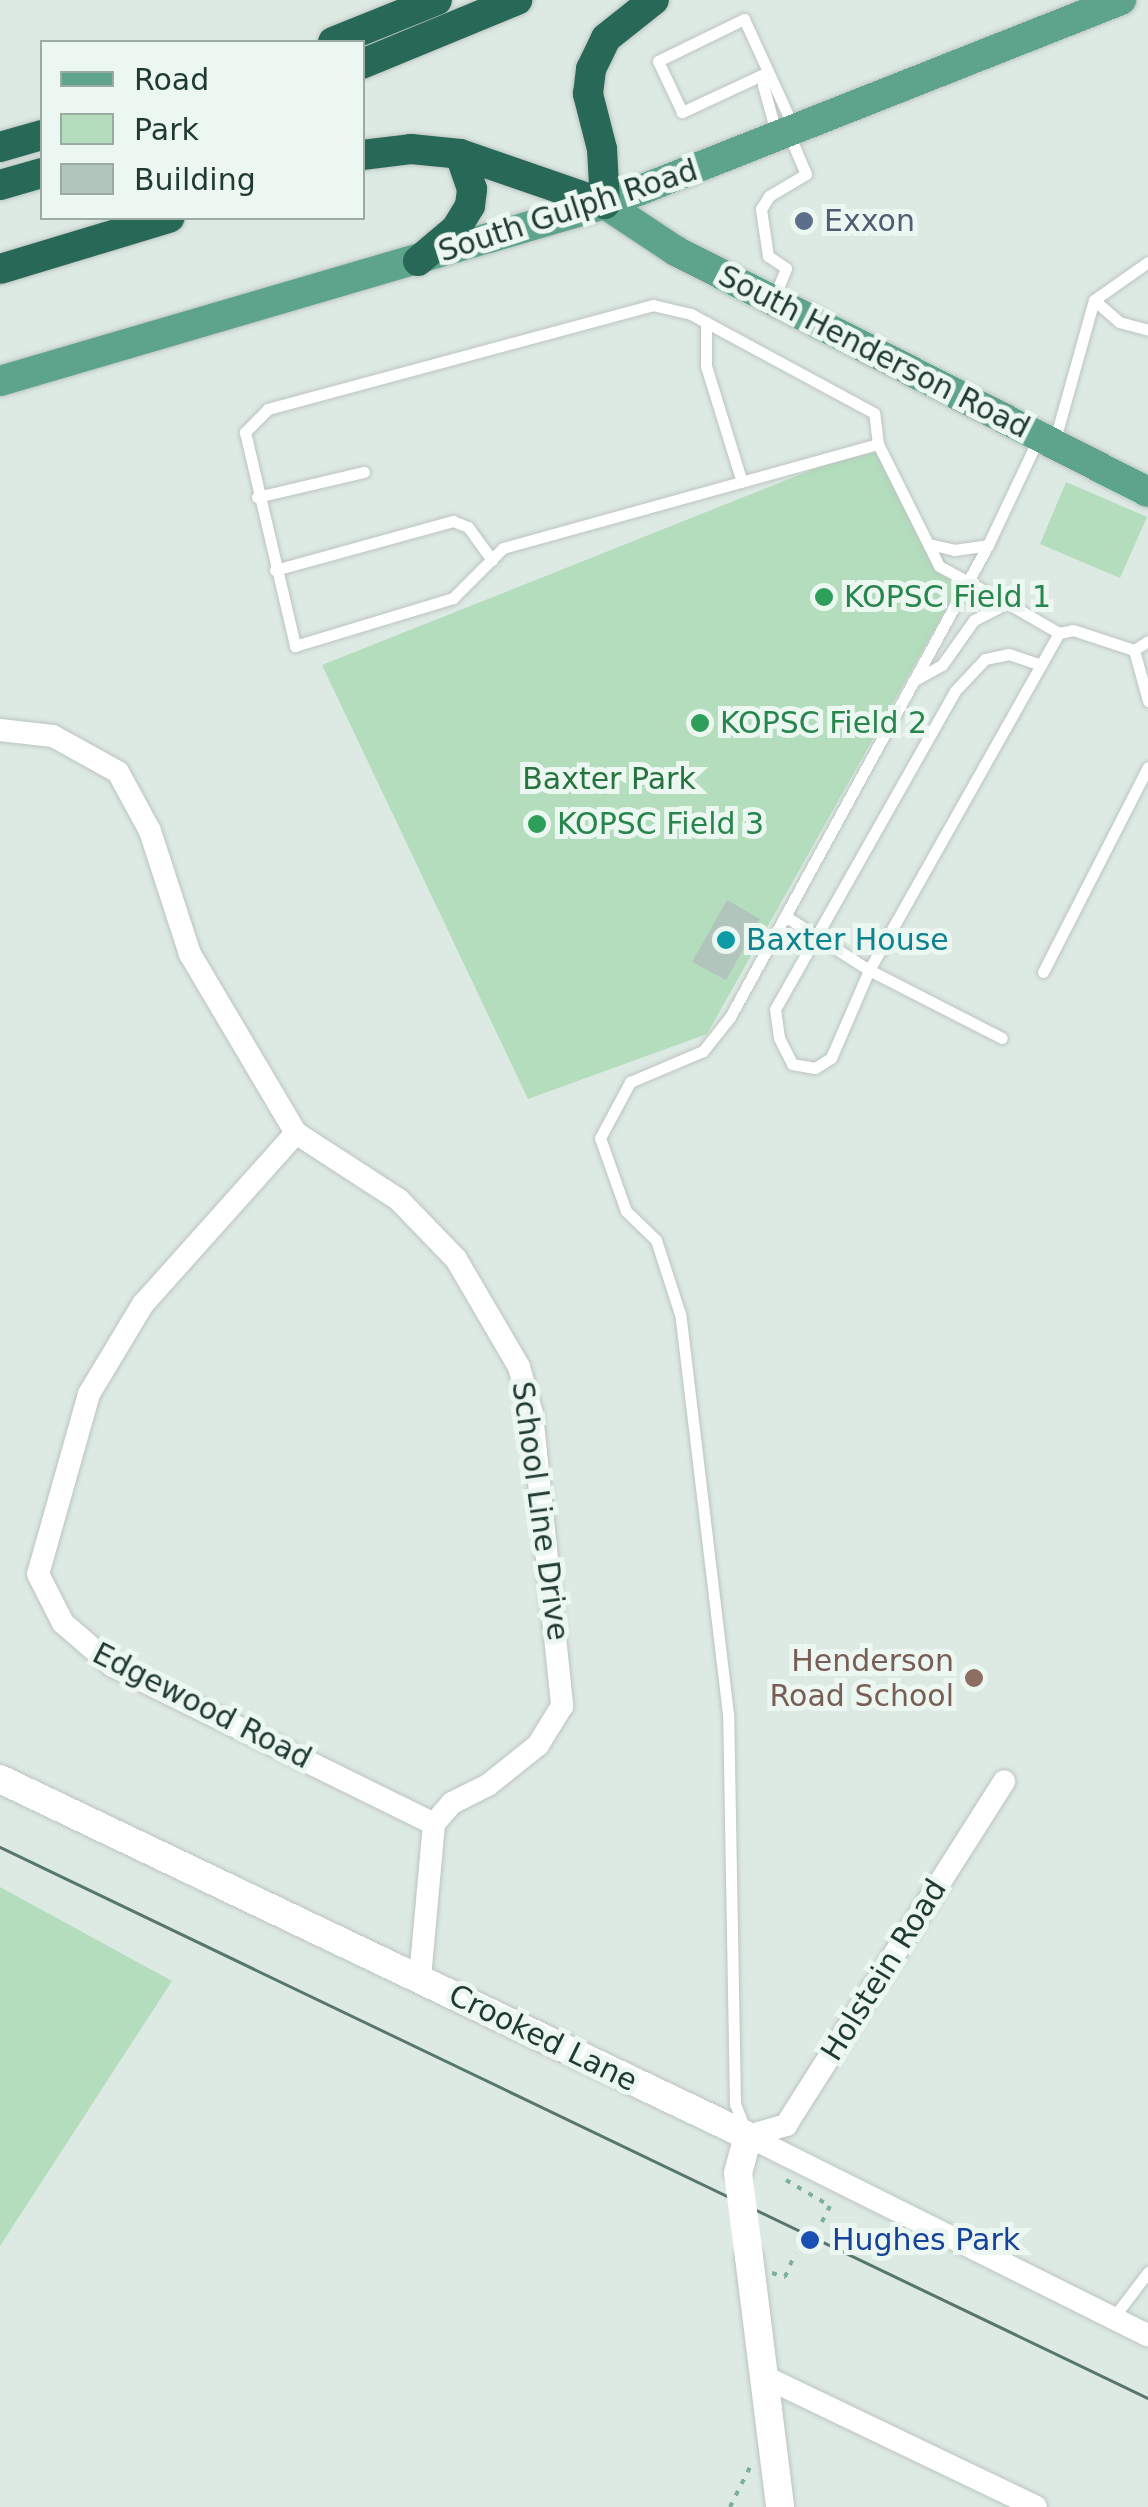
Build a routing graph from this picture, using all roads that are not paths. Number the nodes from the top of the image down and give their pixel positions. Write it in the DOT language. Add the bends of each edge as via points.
graph roads {
  1 [pos="436,0"];
  2 [pos="517,0"];
  3 [pos="654,0"];
  4 [pos="1121,0"];
  5 [pos="338,40"];
  6 [pos="365,63"];
  7 [pos="766,73"];
  8 [pos="787,133"];
  9 [pos="40,137"];
  10 [pos="0,148"];
  11 [pos="460,154"];
  12 [pos="365,155"];
  13 [pos="40,174"];
  14 [pos="0,185"];
  15 [pos="605,204"];
  16 [pos="162,220"];
  17 [pos="418,260"];
  18 [pos="1148,262"];
  19 [pos="0,269"];
  20 [pos="773,300"];
  21 [pos="1094,300"];
  22 [pos="706,322"];
  23 [pos="1148,330"];
  24 [pos="0,381"];
  25 [pos="1047,439"];
  26 [pos="878,444"];
  27 [pos="364,472"];
  28 [pos="742,482"];
  29 [pos="1148,492"];
  30 [pos="257,497"];
  31 [pos="929,544"];
  32 [pos="988,544"];
  33 [pos="492,560"];
  34 [pos="276,570"];
  35 [pos="967,582"];
  36 [pos="1007,603"];
  37 [pos="1059,633"];
  38 [pos="1148,640"];
  39 [pos="1134,650"];
  40 [pos="1041,665"];
  41 [pos="913,681"];
  42 [pos="1148,700"];
  43 [pos="0,730"];
  44 [pos="1148,766"];
  45 [pos="785,916"];
  46 [pos="818,937"];
  47 [pos="869,970"];
  48 [pos="1043,972"];
  49 [pos="1002,1038"];
  50 [pos="296,1133"];
  51 [pos="0,1779"];
  52 [pos="1004,1781"];
  53 [pos="434,1824"];
  54 [pos="420,1979"];
  55 [pos="748,2136"];
  56 [pos="1148,2272"];
  57 [pos="1113,2318"];
  58 [pos="1148,2335"];
  59 [pos="766,2378"];
  60 [pos="780,2507"];
  61 [pos="1036,2507"];
  1 -- 5 [label="highway"];
  2 -- 6 [label="highway"];
  3 -- 15 [label="highway" via="606,38 591,69 588,94 602,149"];
  4 -- 8 [label="main road, South Gulph Road"];
  7 -- 7 [label="lane" via="744,19 658,61 682,112"];
  7 -- 8 [label="lane"];
  7 -- 8 [label="lane" via="763,85"];
  8 -- 15 [label="main road, South Gulph Road"];
  8 -- 20 [label="lane" via="806,174 769,196 761,209 768,256 786,268"];
  9 -- 10 [label="highway"];
  11 -- 12 [label="highway" via="412,149"];
  11 -- 15 [label="highway"];
  11 -- 17 [label="highway" via="472,189 470,206 456,228"];
  13 -- 14 [label="highway"];
  15 -- 17 [label="main road, South Gulph Road"];
  15 -- 20 [label="main road, South Henderson Road" via="676,251"];
  16 -- 19 [label="highway"];
  17 -- 24 [label="main road, South Gulph Road"];
  18 -- 21 [label="lane"];
  20 -- 25 [label="main road, South Henderson Road"];
  21 -- 23 [label="lane" via="1119,322"];
  21 -- 25 [label="lane"];
  22 -- 26 [label="lane" via="874,413"];
  22 -- 28 [label="lane" via="706,366"];
  22 -- 30 [label="lane" via="653,305 268,409 245,432"];
  25 -- 29 [label="main road, South Henderson Road"];
  25 -- 32 [label="lane"];
  26 -- 28 [label="lane"];
  26 -- 31 [label="lane"];
  27 -- 30 [label="lane"];
  28 -- 33 [label="lane" via="504,548"];
  30 -- 34 [label="lane"];
  31 -- 32 [label="lane" via="954,550"];
  31 -- 35 [label="lane" via="939,566"];
  32 -- 35 [label="lane"];
  33 -- 34 [label="lane" via="468,527 453,521"];
  33 -- 34 [label="lane" via="453,598 295,646"];
  35 -- 36 [label="lane"];
  35 -- 41 [label="lane"];
  36 -- 37 [label="lane"];
  36 -- 41 [label="lane" via="974,620 942,666"];
  37 -- 39 [label="lane" via="1073,630"];
  37 -- 40 [label="lane"];
  38 -- 39 [label="lane"];
  39 -- 42 [label="lane"];
  40 -- 46 [label="lane" via="998,655 969,669"];
  40 -- 47 [label="lane"];
  41 -- 45 [label="lane"];
  43 -- 50 [label="street, School Line Drive" via="31,729 78,745 133,790 190,954"];
  44 -- 48 [label="lane"];
  45 -- 46 [label="lane"];
  45 -- 55 [label="lane" via="704,1051 630,1082 600,1138 626,1211 656,1240 680,1314 728,1714 736,2104"];
  46 -- 47 [label="lane"];
  46 -- 47 [label="lane" via="775,1009 778,1038 792,1064 815,1068 831,1058"];
  47 -- 49 [label="lane"];
  50 -- 53 [label="street, School Line Drive" via="399,1200 456,1259 502,1328 532,1414 562,1706 538,1745 488,1786 452,1803"];
  50 -- 53 [label="street, Edgewood Road" via="142,1304 89,1394 38,1574 63,1624 113,1666"];
  51 -- 54 [label="street, Crooked Lane"];
  52 -- 55 [label="street, Holstein Road" via="786,2125"];
  53 -- 54 [label="street"];
  54 -- 55 [label="street, Crooked Lane"];
  55 -- 57 [label="street"];
  55 -- 59 [label="street, bridge" via="738,2173"];
  56 -- 57 [label="lane"];
  57 -- 58 [label="street"];
  59 -- 60 [label="street"];
  59 -- 61 [label="street"];
}
